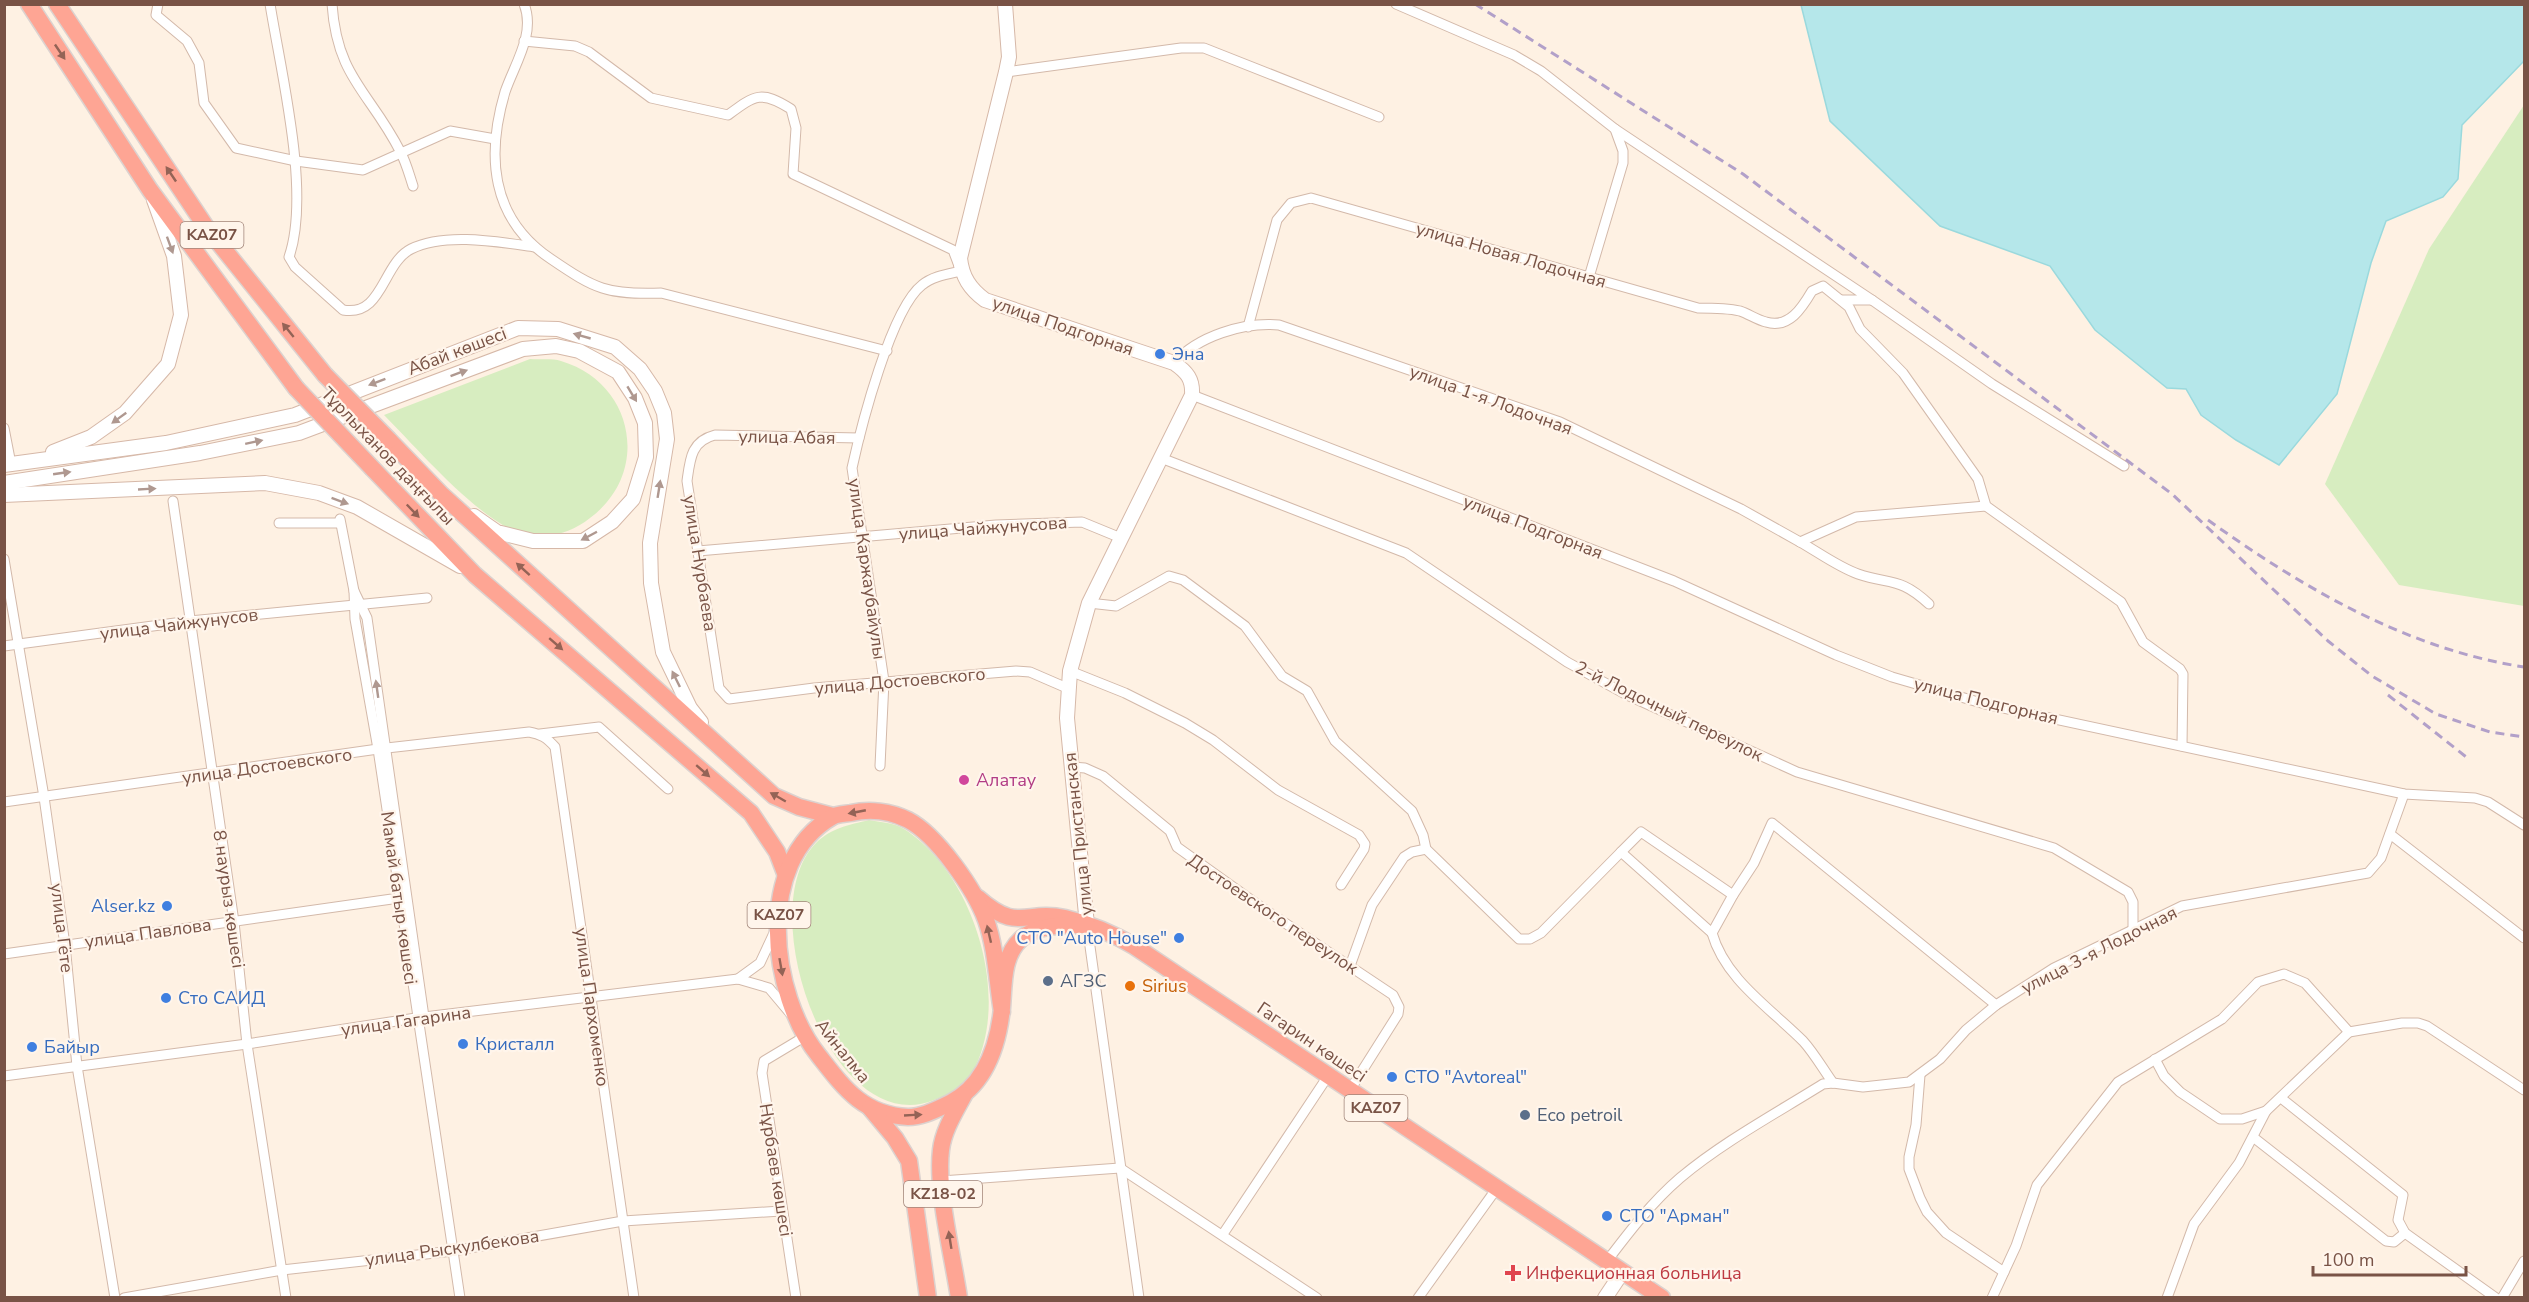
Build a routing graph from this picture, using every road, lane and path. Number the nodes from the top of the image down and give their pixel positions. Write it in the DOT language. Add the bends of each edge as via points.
graph roads {
  1 [pos="28,4"];
  2 [pos="57,4"];
  3 [pos="158,4"];
  4 [pos="270,4"];
  5 [pos="332,4"];
  6 [pos="524,4"];
  7 [pos="1005,4"];
  8 [pos="1396,4"];
  9 [pos="524,41"];
  10 [pos="1006,72"];
  11 [pos="1379,117"];
  12 [pos="1615,129"];
  13 [pos="495,139"];
  14 [pos="401,152"];
  15 [pos="296,161"];
  16 [pos="414,186"];
  17 [pos="150,190"];
  18 [pos="535,247"];
  19 [pos="961,271"];
  20 [pos="1589,277"];
  21 [pos="1842,300"];
  22 [pos="1872,300"];
  23 [pos="1248,327"];
  24 [pos="887,351"];
  25 [pos="1174,363"];
  26 [pos="1192,395"];
  27 [pos="4,428"];
  28 [pos="715,435"];
  29 [pos="859,438"];
  30 [pos="1161,458"];
  31 [pos="32,460"];
  32 [pos="8,464"];
  33 [pos="2124,466"];
  34 [pos="4,483"];
  35 [pos="4,495"];
  36 [pos="442,495"];
  37 [pos="173,501"];
  38 [pos="1986,506"];
  39 [pos="279,524"];
  40 [pos="861,537"];
  41 [pos="1121,538"];
  42 [pos="1800,542"];
  43 [pos="698,551"];
  44 [pos="4,559"];
  45 [pos="475,575"];
  46 [pos="427,598"];
  47 [pos="1089,603"];
  48 [pos="1929,604"];
  49 [pos="358,605"];
  50 [pos="190,621"];
  51 [pos="21,644"];
  52 [pos="4,646"];
  53 [pos="1070,671"];
  54 [pos="884,681"];
  55 [pos="1067,688"];
  56 [pos="729,699"];
  57 [pos="540,734"];
  58 [pos="2182,746"];
  59 [pos="382,749"];
  60 [pos="733,761"];
  61 [pos="880,766"];
  62 [pos="1071,767"];
  63 [pos="212,774"];
  64 [pos="668,789"];
  65 [pos="2404,794"];
  66 [pos="44,797"];
  67 [pos="4,802"];
  68 [pos="833,816"];
  69 [pos="2524,825"];
  70 [pos="2390,834"];
  71 [pos="1426,849"];
  72 [pos="1621,852"];
  73 [pos="785,873"];
  74 [pos="1341,885"];
  75 [pos="973,893"];
  76 [pos="1733,895"];
  77 [pos="399,898"];
  78 [pos="779,917"];
  79 [pos="234,922"];
  80 [pos="1087,925"];
  81 [pos="2133,930"];
  82 [pos="1712,933"];
  83 [pos="2524,938"];
  84 [pos="65,945"];
  85 [pos="4,954"];
  86 [pos="1350,966"];
  87 [pos="738,979"];
  88 [pos="590,996"];
  89 [pos="1996,1005"];
  90 [pos="1002,1012"];
  91 [pos="794,1017"];
  92 [pos="420,1018"];
  93 [pos="2349,1032"];
  94 [pos="804,1037"];
  95 [pos="248,1044"];
  96 [pos="2154,1059"];
  97 [pos="77,1066"];
  98 [pos="4,1076"];
  99 [pos="1328,1076"];
  100 [pos="1920,1076"];
  101 [pos="1833,1083"];
  102 [pos="1350,1090"];
  103 [pos="2524,1090"];
  104 [pos="964,1095"];
  105 [pos="2281,1098"];
  106 [pos="870,1108"];
  107 [pos="2266,1111"];
  108 [pos="2253,1137"];
  109 [pos="1120,1168"];
  110 [pos="941,1181"];
  111 [pos="1497,1188"];
  112 [pos="782,1211"];
  113 [pos="623,1221"];
  114 [pos="2405,1233"];
  115 [pos="1224,1234"];
  116 [pos="453,1251"];
  117 [pos="1606,1261"];
  118 [pos="2524,1261"];
  119 [pos="282,1270"];
  120 [pos="1623,1271"];
  121 [pos="2004,1272"];
  122 [pos="115,1298"];
  123 [pos="124,1298"];
  124 [pos="286,1298"];
  125 [pos="460,1298"];
  126 [pos="634,1298"];
  127 [pos="796,1298"];
  128 [pos="928,1298"];
  129 [pos="959,1298"];
  130 [pos="1139,1298"];
  131 [pos="1317,1298"];
  132 [pos="1418,1298"];
  133 [pos="1605,1298"];
  134 [pos="1662,1298"];
  135 [pos="1992,1298"];
  136 [pos="2167,1298"];
  137 [pos="2496,1298"];
  138 [pos="2502,1298"];
  1 -- 17 [label="highway, Тұрлыханов даңғылы / KAZ07, one-way"];
  36 -- 2 [label="highway, Тұрлыханов даңғылы / KAZ07, one-way, bridge" via="325,375 206,227"];
  3 -- 15 [label="street" via="156,15 187,41 199,63 204,103 230,143 250,152"];
  4 -- 15 [label="street"];
  5 -- 14 [label="street" via="334,33 352,80"];
  6 -- 9 [label="street" via="528,27"];
  7 -- 10 [label="main road" via="1009,57"];
  8 -- 12 [label="street" via="1515,55"];
  9 -- 13 [label="street" via="505,93"];
  9 -- 19 [label="street" via="575,46 651,98 676,104 728,115 752,97 772,97 791,109 796,128 793,174 953,250"];
  10 -- 11 [label="street" via="1203,48"];
  10 -- 19 [label="main road" via="960,258"];
  12 -- 20 [label="street" via="1623,163"];
  12 -- 22 [label="street"];
  13 -- 14 [label="street" via="450,131"];
  13 -- 18 [label="street" via="500,199 509,217"];
  14 -- 15 [label="street" via="363,170"];
  14 -- 16 [label="street"];
  15 -- 18 [label="street" via="296,238 289,257 343,310 363,310 402,255 413,248 467,238"];
  17 -- 31 [label="main road, one-way" via="174,256 181,315 168,364 125,413 91,437"];
  17 -- 45 [label="highway, Тұрлыханов даңғылы / KAZ07, one-way, bridge" via="296,387"];
  18 -- 24 [label="street" via="588,284 605,291 626,295 661,293"];
  19 -- 24 [label="street, улица Каржаубайулы" via="934,278 913,295"];
  19 -- 25 [label="main road, улица Подгорная" via="968,285 985,300"];
  20 -- 21 [label="street, улица Новая Лодочная" via="1698,308 1743,312 1777,324 1797,313 1819,286"];
  20 -- 23 [label="street, улица Новая Лодочная" via="1311,198 1301,199 1277,220"];
  21 -- 22 [label="street"];
  21 -- 38 [label="street" via="1860,329 1903,373 1952,441 1978,479"];
  22 -- 33 [label="street" via="1992,384"];
  23 -- 25 [label="street, улица 1-я Лодочная" via="1192,345"];
  23 -- 42 [label="street, улица 1-я Лодочная" via="1279,325 1560,422 1742,509"];
  24 -- 29 [label="street, улица Каржаубайулы"];
  25 -- 26 [label="main road" via="1189,377"];
  26 -- 30 [label="main road, улица Пристанская"];
  26 -- 58 [label="street, улица Подгорная" via="1674,581 1892,677 1984,704"];
  27 -- 32 [label="street"];
  28 -- 29 [label="street, улица Абая"];
  28 -- 43 [label="street, улица Нурбаева" via="702,438 693,449 689,466 687,481"];
  29 -- 40 [label="street, улица Каржаубайулы" via="852,468"];
  30 -- 41 [label="main road, улица Пристанская"];
  30 -- 81 [label="street, 2-й Лодочный переулок" via="1406,553 1587,673 1797,772 2054,848 2128,892 2134,912"];
  31 -- 32 [label="main road"];
  60 -- 31 [label="main road, Абай көшесі, one-way" via="690,708 663,652 651,584 650,543 667,439 664,413 640,369 615,346 558,329 518,328 295,415 166,442"];
  34 -- 36 [label="main road, Абай көшесі, one-way" via="200,453 299,433 523,349 556,346 579,351 618,372 635,398 645,423 646,457 633,499 612,522 583,541 533,541 497,532"];
  35 -- 45 [label="main road, one-way" via="265,483 319,493 357,507"];
  60 -- 36 [label="highway, Тұрлыханов даңғылы / KAZ07, one-way"];
  37 -- 50 [label="street, 8 наурыз көшесі"];
  38 -- 42 [label="street" via="1856,517"];
  38 -- 58 [label="street" via="2121,602 2143,642 2180,669"];
  39 -- 49 [label="street, Мамай батыр көшесі" via="340,521"];
  40 -- 41 [label="street, улица Чайжунусова" via="1082,522"];
  40 -- 43 [label="street, улица Чайжунусова"];
  40 -- 54 [label="street, улица Каржаубайулы"];
  41 -- 47 [label="main road, улица Пристанская"];
  42 -- 48 [label="street, улица 1-я Лодочная" via="1857,573 1897,581"];
  43 -- 56 [label="street, улица Нурбаева" via="719,688"];
  44 -- 51 [label="street, улица Гёте"];
  45 -- 73 [label="highway, Тұрлыханов даңғылы / KAZ07, one-way" via="751,813 777,852"];
  46 -- 49 [label="street, улица Чайжунусов"];
  47 -- 53 [label="main road, улица Пристанская"];
  47 -- 71 [label="street" via="1116,606 1169,576 1192,587 1245,626 1282,676 1307,691 1335,741 1412,811"];
  49 -- 50 [label="street, улица Чайжунусов"];
  49 -- 59 [label="street, Мамай батыр көшесі"];
  50 -- 51 [label="street, улица Чайжунусов"];
  50 -- 63 [label="street, 8 наурыз көшесі"];
  51 -- 52 [label="street, улица Чайжунусов"];
  51 -- 66 [label="street, улица Гёте"];
  53 -- 55 [label="main road, улица Пристанская"];
  53 -- 74 [label="street" via="1185,723 1278,790 1359,835 1364,849"];
  54 -- 55 [label="street, улица Достоевского" via="1016,671 1030,672"];
  54 -- 56 [label="street, улица Достоевского"];
  54 -- 61 [label="street, улица Каржаубайулы"];
  55 -- 62 [label="main road, улица Пристанская"];
  57 -- 59 [label="street, улица Достоевского" via="529,732"];
  57 -- 64 [label="street" via="599,727"];
  57 -- 88 [label="street, улица Пархоменко" via="555,747"];
  58 -- 65 [label="street, улица Подгорная"];
  59 -- 63 [label="street, улица Достоевского"];
  59 -- 77 [label="street, Мамай батыр көшесі"];
  59 -- 92 [label="street, Мамай батыр көшесі"];
  68 -- 60 [label="highway, Тұрлыханов даңғылы / KAZ07, one-way" via="774,796"];
  62 -- 80 [label="main road, улица Пристанская"];
  62 -- 86 [label="street, Достоевского переулок" via="1103,776 1170,831 1176,848"];
  63 -- 66 [label="street, улица Достоевского"];
  63 -- 79 [label="street, 8 наурыз көшесі"];
  65 -- 69 [label="street, улица Подгорная" via="2475,798"];
  65 -- 70 [label="street, улица 3-я Лодочная"];
  66 -- 67 [label="street, улица Достоевского"];
  66 -- 84 [label="street, улица Гёте"];
  68 -- 73 [label="highway, Айналма / KAZ07" via="804,840"];
  75 -- 68 [label="highway, Айналма / KAZ07, one-way" via="942,850 908,820 869,809"];
  70 -- 81 [label="street, улица 3-я Лодочная" via="2375,868 2359,877 2182,906"];
  70 -- 83 [label="street"];
  71 -- 72 [label="street" via="1519,939 1541,933"];
  71 -- 86 [label="street" via="1404,858 1372,905"];
  72 -- 76 [label="street" via="1641,832"];
  72 -- 82 [label="street"];
  73 -- 78 [label="highway, Айналма / KAZ07"];
  75 -- 80 [label="highway, KAZ07" via="1005,917 1022,920 1054,916"];
  90 -- 75 [label="highway, Айналма / KAZ07, one-way" via="986,921"];
  76 -- 82 [label="street"];
  76 -- 89 [label="street" via="1772,823"];
  77 -- 79 [label="street, улица Павлова"];
  77 -- 92 [label="street, Мамай батыр көшесі"];
  78 -- 87 [label="street" via="760,963"];
  78 -- 91 [label="highway, Айналма / KAZ07, one-way" via="780,966"];
  79 -- 84 [label="street, улица Павлова"];
  79 -- 95 [label="street, 8 наурыз көшесі"];
  80 -- 90 [label="highway, KAZ07" via="1057,926 1021,939 1008,960"];
  80 -- 99 [label="highway, Гагарин көшесі / KAZ07" via="1134,946"];
  80 -- 109 [label="street, улица Пристанская"];
  81 -- 89 [label="street, улица 3-я Лодочная" via="2054,968"];
  82 -- 101 [label="street" via="1729,969 1805,1044"];
  84 -- 85 [label="street, улица Павлова"];
  84 -- 97 [label="street, улица Гёте"];
  86 -- 102 [label="street, Достоевского переулок" via="1393,995 1399,1007"];
  87 -- 88 [label="street, улица Гагарина"];
  87 -- 91 [label="street, улица Гагарина" via="768,988"];
  88 -- 92 [label="street, улица Гагарина"];
  88 -- 113 [label="street, улица Пархоменко"];
  89 -- 100 [label="street, улица 3-я Лодочная"];
  90 -- 104 [label="highway, Айналма / KAZ07" via="984,1073"];
  91 -- 94 [label="highway, Айналма / KAZ07"];
  92 -- 95 [label="street, улица Гагарина"];
  92 -- 116 [label="street, Мамай батыр көшесі"];
  93 -- 96 [label="street" via="2305,983 2284,974 2258,982 2222,1018"];
  93 -- 103 [label="street" via="2418,1023"];
  93 -- 105 [label="street"];
  94 -- 106 [label="highway, Айналма / KAZ07" via="850,1095"];
  94 -- 112 [label="street, Нұрбаев көшесі" via="764,1060 762,1073"];
  95 -- 97 [label="street, улица Гагарина"];
  95 -- 119 [label="street, 8 наурыз көшесі"];
  96 -- 107 [label="street" via="2180,1092 2220,1119 2242,1119"];
  96 -- 121 [label="street" via="2118,1082 2042,1178"];
  97 -- 98 [label="street, улица Гагарина"];
  97 -- 122 [label="street, улица Гёте"];
  99 -- 102 [label="highway, Гагарин көшесі / KAZ07"];
  99 -- 115 [label="street"];
  100 -- 101 [label="street, улица 3-я Лодочная" via="1894,1085 1863,1087"];
  100 -- 121 [label="street" via="1909,1157 1909,1169 1920,1198 1946,1233"];
  101 -- 117 [label="street" via="1822,1084 1679,1179 1642,1216"];
  102 -- 111 [label="highway, Гагарин көшесі / KAZ07"];
  106 -- 104 [label="highway, Айналма / KAZ07, one-way" via="908,1117 927,1114"];
  104 -- 110 [label="highway, KZ18-02" via="941,1149"];
  105 -- 107 [label="street"];
  105 -- 114 [label="street" via="2403,1195 2398,1220"];
  106 -- 128 [label="highway, KZ18-02" via="909,1161"];
  107 -- 108 [label="street"];
  108 -- 114 [label="street" via="2386,1241 2394,1242"];
  108 -- 136 [label="street" via="2239,1163 2194,1224"];
  109 -- 110 [label="street"];
  109 -- 115 [label="street"];
  109 -- 130 [label="street, улица Пристанская"];
  129 -- 110 [label="highway, KZ18-02, one-way"];
  111 -- 117 [label="highway, Гагарин көшесі / KAZ07"];
  111 -- 132 [label="street"];
  112 -- 113 [label="street, улица Рыскулбекова"];
  112 -- 127 [label="street, Нұрбаев көшесі"];
  113 -- 116 [label="street, улица Рыскулбекова"];
  113 -- 126 [label="street, улица Пархоменко"];
  114 -- 137 [label="street"];
  115 -- 131 [label="street"];
  116 -- 119 [label="street, улица Рыскулбекова"];
  116 -- 125 [label="street, Мамай батыр көшесі"];
  117 -- 120 [label="highway, Гагарин көшесі / KAZ07"];
  118 -- 138 [label="street"];
  119 -- 123 [label="street, улица Рыскулбекова"];
  119 -- 124 [label="street, 8 наурыз көшесі"];
  120 -- 133 [label="main road"];
  120 -- 134 [label="highway, Гагарин көшесі / KAZ07"];
  121 -- 135 [label="street"];
}
